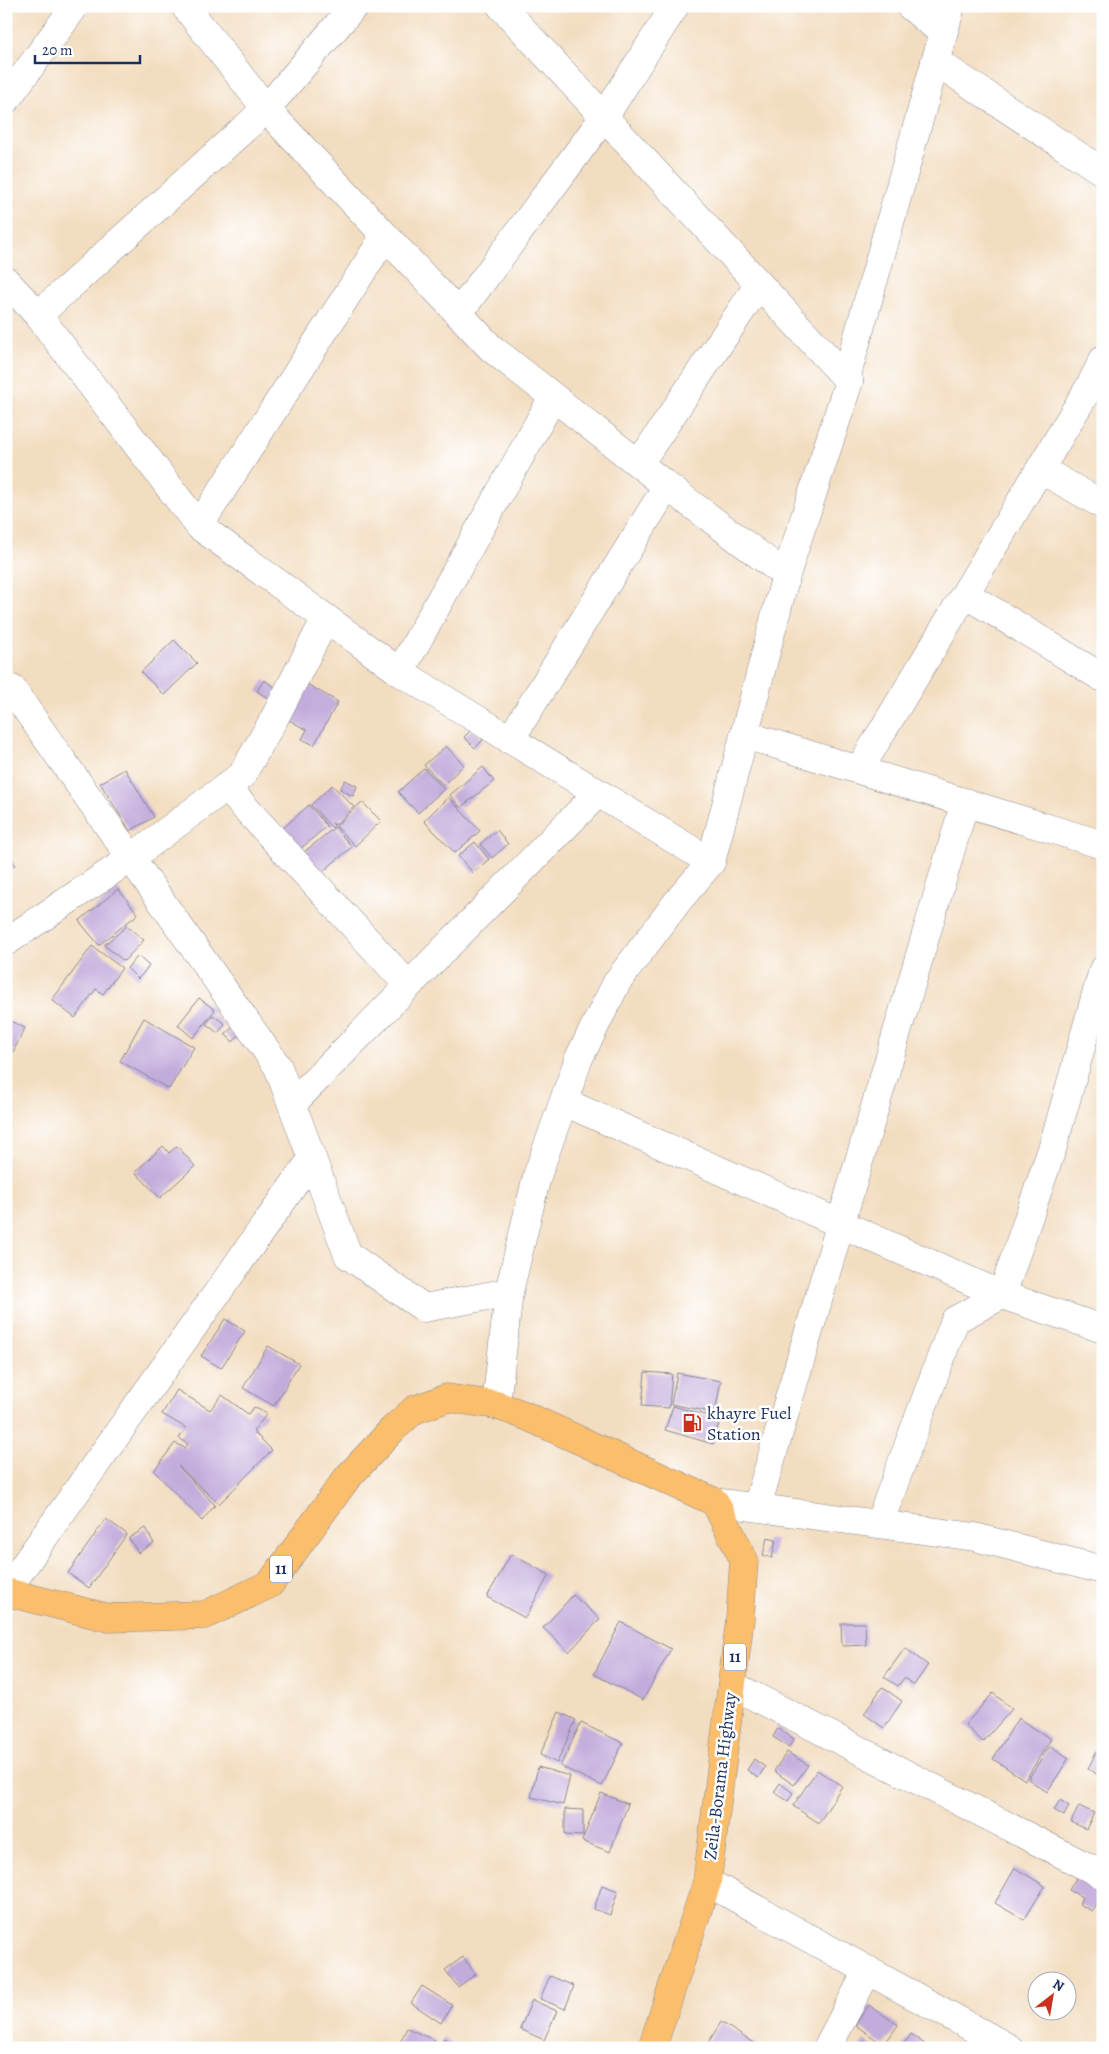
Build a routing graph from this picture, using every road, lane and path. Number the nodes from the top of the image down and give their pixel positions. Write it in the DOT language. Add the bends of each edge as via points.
graph roads {
  1 [pos="75,6"];
  2 [pos="185,6"];
  3 [pos="354,6"];
  4 [pos="501,6"];
  5 [pos="675,6"];
  6 [pos="910,6"];
  7 [pos="951,6"];
  8 [pos="943,33"];
  9 [pos="935,61"];
  10 [pos="6,100"];
  11 [pos="266,109"];
  12 [pos="604,117"];
  13 [pos="1103,172"];
  14 [pos="385,236"];
  15 [pos="6,281"];
  16 [pos="759,284"];
  17 [pos="458,314"];
  18 [pos="38,315"];
  19 [pos="1103,360"];
  20 [pos="848,381"];
  21 [pos="1096,389"];
  22 [pos="553,397"];
  23 [pos="639,464"];
  24 [pos="1040,469"];
  25 [pos="666,486"];
  26 [pos="1103,505"];
  27 [pos="199,526"];
  28 [pos="786,575"];
  29 [pos="964,594"];
  30 [pos="326,618"];
  31 [pos="400,672"];
  32 [pos="1103,678"];
  33 [pos="12,689"];
  34 [pos="745,735"];
  35 [pos="510,740"];
  36 [pos="859,770"];
  37 [pos="226,787"];
  38 [pos="598,793"];
  39 [pos="965,802"];
  40 [pos="1103,845"];
  41 [pos="131,858"];
  42 [pos="711,862"];
  43 [pos="6,942"];
  44 [pos="1103,970"];
  45 [pos="408,985"];
  46 [pos="564,1102"];
  47 [pos="292,1104"];
  48 [pos="312,1159"];
  49 [pos="841,1224"];
  50 [pos="510,1292"];
  51 [pos="1002,1295"];
  52 [pos="1103,1329"];
  53 [pos="496,1405"];
  54 [pos="715,1502"];
  55 [pos="757,1508"];
  56 [pos="879,1524"];
  57 [pos="1103,1570"];
  58 [pos="6,1591"];
  59 [pos="732,1685"];
  60 [pos="1103,1875"];
  61 [pos="707,1882"];
  62 [pos="868,1970"];
  63 [pos="1006,2047"];
  64 [pos="652,2048"];
  65 [pos="827,2048"];
  1 -- 10 [label="street"];
  2 -- 11 [label="street"];
  3 -- 11 [label="street"];
  4 -- 12 [label="street"];
  5 -- 12 [label="street"];
  6 -- 8 [label="street"];
  7 -- 8 [label="street"];
  8 -- 9 [label="street"];
  9 -- 13 [label="street"];
  9 -- 20 [label="street" via="847,375"];
  11 -- 14 [label="street"];
  11 -- 18 [label="street"];
  12 -- 16 [label="street"];
  12 -- 17 [label="street"];
  14 -- 17 [label="street"];
  14 -- 27 [label="street"];
  15 -- 18 [label="street"];
  16 -- 20 [label="street"];
  16 -- 23 [label="street"];
  17 -- 22 [label="street" via="491,348"];
  18 -- 27 [label="street"];
  19 -- 21 [label="street"];
  20 -- 28 [label="street"];
  21 -- 24 [label="street"];
  22 -- 23 [label="street"];
  22 -- 31 [label="street"];
  23 -- 25 [label="street"];
  24 -- 26 [label="street"];
  24 -- 29 [label="street"];
  25 -- 28 [label="street"];
  25 -- 35 [label="street"];
  27 -- 30 [label="street"];
  28 -- 34 [label="street"];
  29 -- 32 [label="street"];
  29 -- 36 [label="street"];
  30 -- 31 [label="street"];
  30 -- 37 [label="street" via="242,776"];
  31 -- 35 [label="street"];
  33 -- 41 [label="street"];
  34 -- 36 [label="street"];
  34 -- 42 [label="street"];
  35 -- 38 [label="street"];
  36 -- 39 [label="street"];
  37 -- 41 [label="street"];
  37 -- 45 [label="street"];
  38 -- 42 [label="street"];
  38 -- 45 [label="street"];
  39 -- 40 [label="street"];
  39 -- 49 [label="street"];
  41 -- 43 [label="street"];
  41 -- 47 [label="street" via="278,1067"];
  42 -- 46 [label="street" via="617,982 579,1058"];
  44 -- 51 [label="street" via="1053,1146"];
  45 -- 47 [label="street"];
  46 -- 49 [label="street"];
  46 -- 50 [label="street" via="538,1176"];
  47 -- 48 [label="street"];
  48 -- 50 [label="street" via="348,1256 424,1308"];
  48 -- 58 [label="street"];
  49 -- 51 [label="street"];
  49 -- 55 [label="street"];
  50 -- 53 [label="street"];
  51 -- 52 [label="street"];
  51 -- 56 [label="street" via="955,1320"];
  53 -- 54 [label="highway, 11"];
  53 -- 58 [label="highway, 11" via="447,1398 414,1410 347,1478 270,1584 205,1615 109,1618"];
  54 -- 55 [label="street"];
  54 -- 59 [label="highway, Zeila-Borama Highway / 11" via="744,1560"];
  55 -- 56 [label="street"];
  56 -- 57 [label="street" via="975,1537"];
  59 -- 60 [label="street"];
  59 -- 61 [label="highway, Zeila-Borama Highway / 11"];
  61 -- 62 [label="street"];
  61 -- 64 [label="highway, Zeila-Borama Highway / 11"];
  62 -- 63 [label="street"];
  62 -- 65 [label="street"];
}
